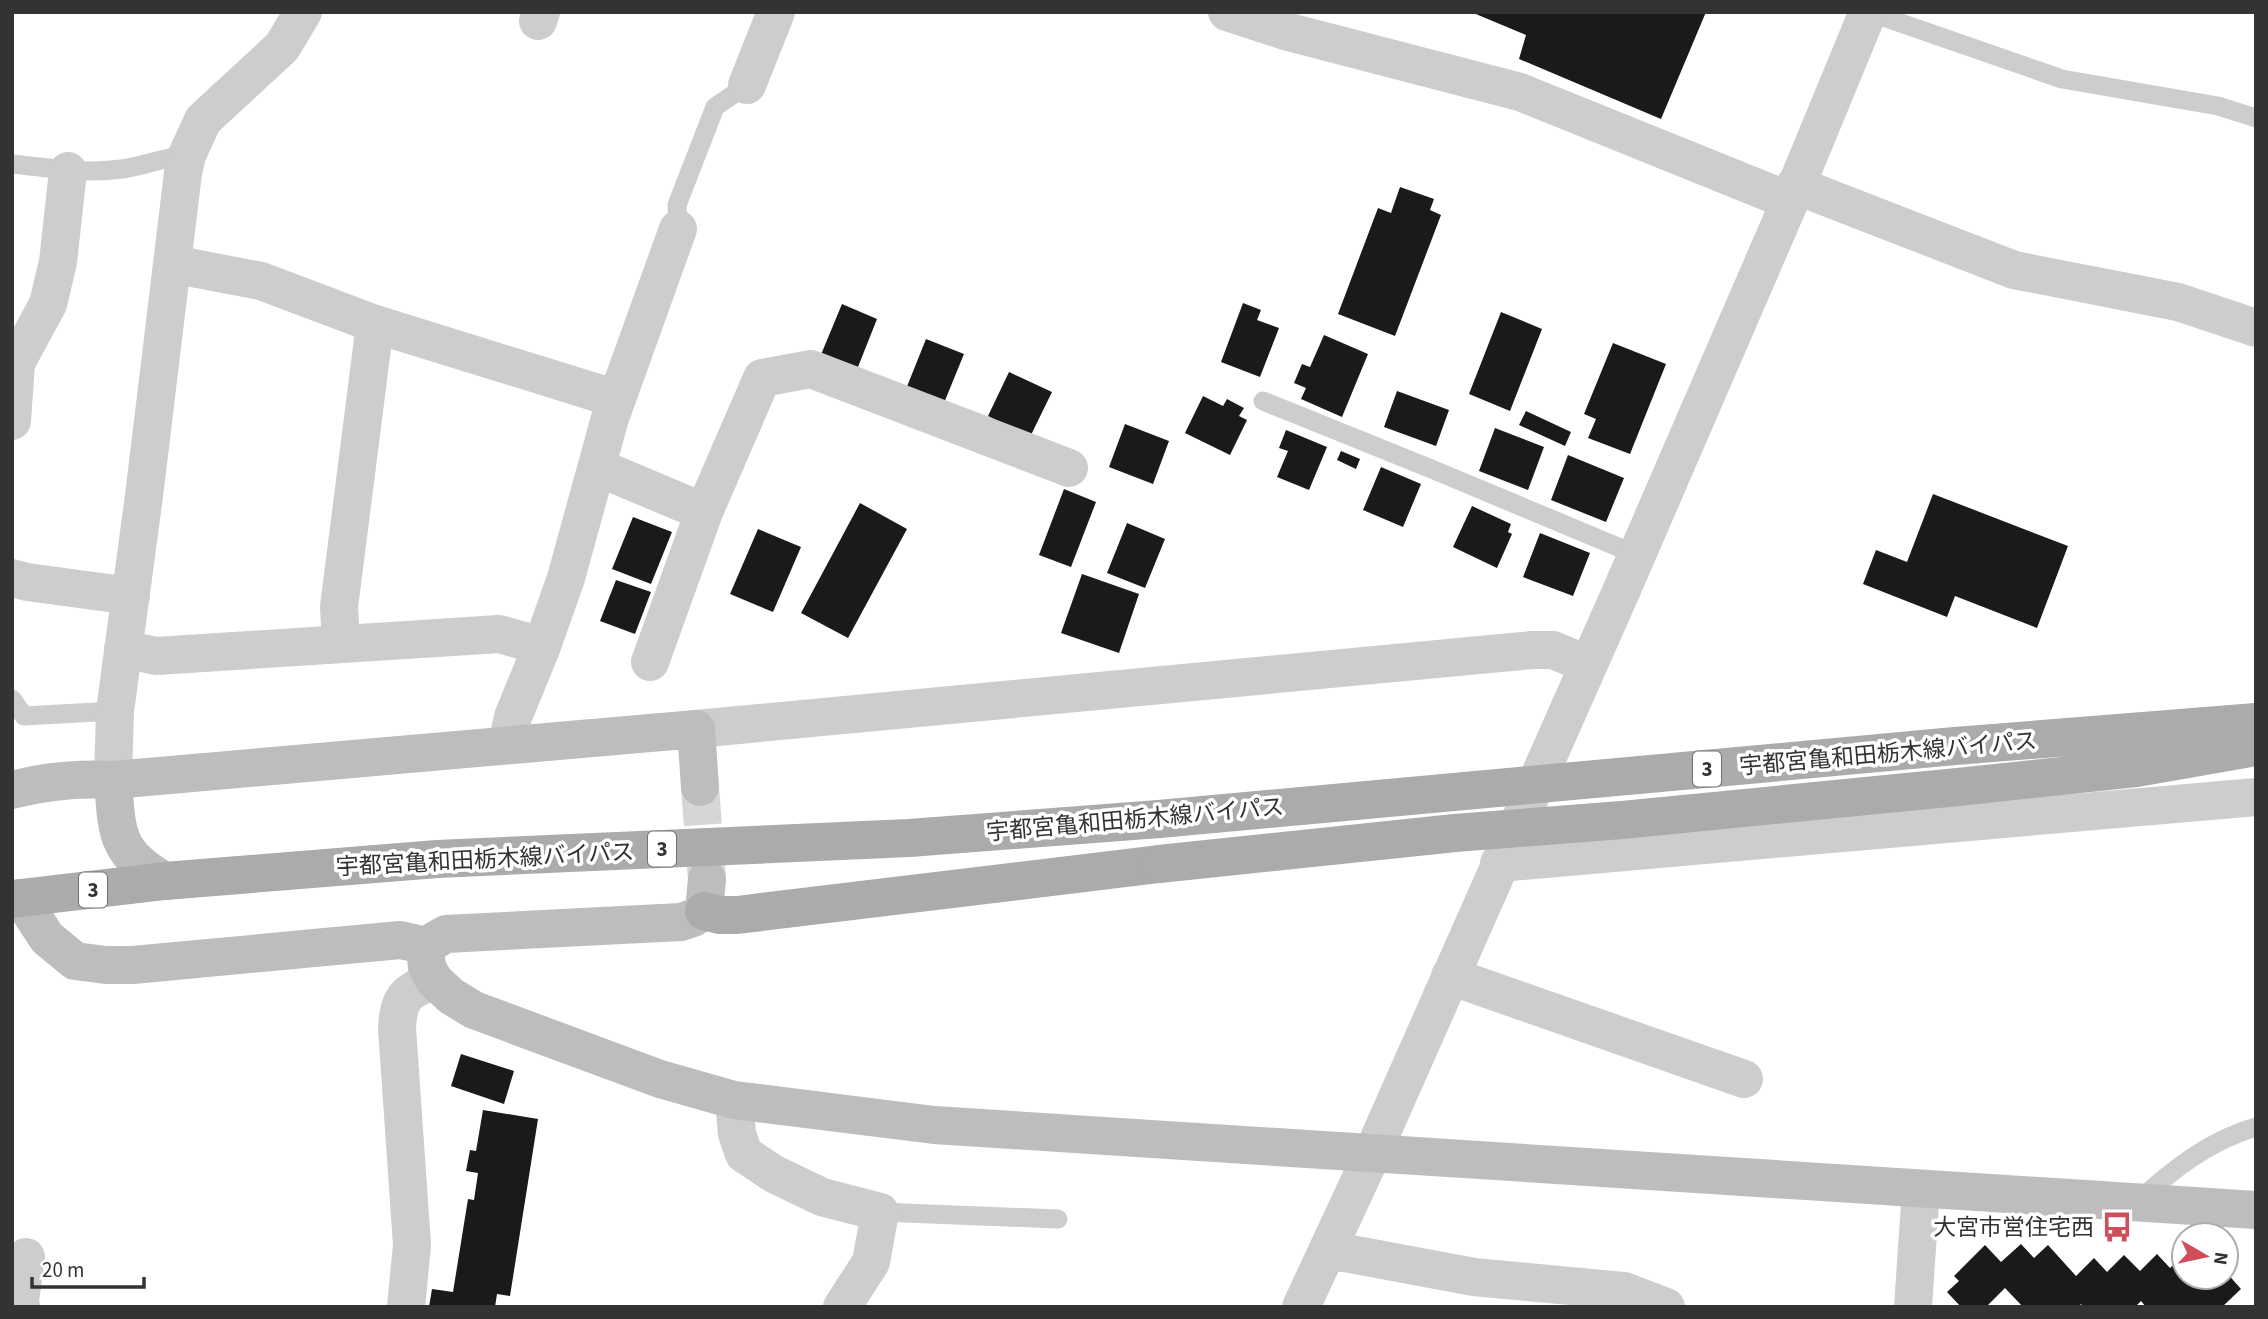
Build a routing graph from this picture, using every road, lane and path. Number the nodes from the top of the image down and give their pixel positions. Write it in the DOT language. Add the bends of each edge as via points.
graph roads {
  1 [pos="303,12"];
  2 [pos="776,12"];
  3 [pos="1227,12"];
  4 [pos="1868,12"];
  5 [pos="747,85"];
  6 [pos="2256,118"];
  7 [pos="187,155"];
  8 [pos="12,164"];
  9 [pos="68,171"];
  10 [pos="1792,193"];
  11 [pos="678,229"];
  12 [pos="172,264"];
  13 [pos="375,324"];
  14 [pos="2256,328"];
  15 [pos="617,399"];
  16 [pos="1263,401"];
  17 [pos="12,421"];
  18 [pos="597,467"];
  19 [pos="1069,468"];
  20 [pos="704,512"];
  21 [pos="1637,555"];
  22 [pos="12,578"];
  23 [pos="131,596"];
  24 [pos="341,644"];
  25 [pos="542,646"];
  26 [pos="123,649"];
  27 [pos="650,662"];
  28 [pos="1587,664"];
  29 [pos="12,699"];
  30 [pos="115,711"];
  31 [pos="2256,722"];
  32 [pos="696,729"];
  33 [pos="507,745"];
  34 [pos="2256,747"];
  35 [pos="113,780"];
  36 [pos="700,787"];
  37 [pos="12,790"];
  38 [pos="2256,797"];
  39 [pos="1499,863"];
  40 [pos="165,881"];
  41 [pos="706,895"];
  42 [pos="17,899"];
  43 [pos="429,965"];
  44 [pos="1450,976"];
  45 [pos="1744,1079"];
  46 [pos="734,1100"];
  47 [pos="2256,1127"];
  48 [pos="1373,1152"];
  49 [pos="1921,1189"];
  50 [pos="2136,1202"];
  51 [pos="2256,1210"];
  52 [pos="880,1212"];
  53 [pos="1058,1219"];
  54 [pos="1329,1250"];
  55 [pos="26,1257"];
  56 [pos="1469,1292"];
  57 [pos="21,1307"];
  58 [pos="406,1307"];
  59 [pos="842,1307"];
  60 [pos="1301,1307"];
  61 [pos="1666,1307"];
  62 [pos="1913,1307"];
  1 -- 7 [label="street" via="282,47 203,120"];
  2 -- 5 [label="street"];
  3 -- 10 [label="street" via="1284,32 1520,92"];
  4 -- 6 [label="lane" via="2062,79 2218,106"];
  4 -- 10 [label="street"];
  5 -- 11 [label="lane" via="715,107 677,205"];
  7 -- 9 [label="lane" via="126,168"];
  7 -- 12 [label="street"];
  8 -- 9 [label="lane"];
  9 -- 17 [label="street" via="58,262 48,304 16,363"];
  10 -- 14 [label="street" via="2014,270 2178,302"];
  10 -- 21 [label="street"];
  11 -- 15 [label="street"];
  12 -- 13 [label="street" via="261,281"];
  12 -- 23 [label="street"];
  13 -- 15 [label="street"];
  13 -- 24 [label="street" via="339,607"];
  15 -- 18 [label="street"];
  16 -- 21 [label="lane"];
  18 -- 20 [label="street"];
  18 -- 25 [label="street"];
  19 -- 20 [label="street" via="811,369 762,378"];
  20 -- 27 [label="street"];
  21 -- 28 [label="street"];
  22 -- 23 [label="street"];
  23 -- 26 [label="street"];
  24 -- 25 [label="street" via="499,634"];
  24 -- 26 [label="street" via="156,656"];
  25 -- 33 [label="street" via="513,717"];
  26 -- 30 [label="street"];
  28 -- 32 [label="street" via="1553,650 1532,650"];
  28 -- 39 [label="street"];
  29 -- 30 [label="lane" via="24,716"];
  30 -- 35 [label="street"];
  31 -- 40 [label="main road, 宇都宮亀和田栃木線バイパス / 3, bridge" via="1159,819 909,838 437,859"];
  32 -- 33 [label="street"];
  32 -- 36 [label="street"];
  33 -- 35 [label="street"];
  34 -- 41 [label="main road, bridge" via="2136,768 1159,864 737,915 720,915"];
  35 -- 37 [label="street" via="50,781"];
  35 -- 40 [label="street" via="116,829 133,859"];
  38 -- 39 [label="street"];
  39 -- 44 [label="street"];
  40 -- 42 [label="main road, 宇都宮亀和田栃木線バイパス / 3"];
  41 -- 43 [label="street" via="693,918 681,922 446,934 432,942"];
  42 -- 43 [label="street" via="47,938 75,961 133,965 400,940"];
  43 -- 46 [label="street" via="451,996 474,1010 660,1079"];
  43 -- 58 [label="street" via="398,1009 411,1245"];
  44 -- 45 [label="street"];
  44 -- 48 [label="street"];
  46 -- 48 [label="street" via="934,1125"];
  46 -- 52 [label="street" via="744,1154 822,1197"];
  47 -- 50 [label="lane" via="2176,1167"];
  48 -- 49 [label="street"];
  48 -- 54 [label="street"];
  49 -- 50 [label="street"];
  49 -- 62 [label="street"];
  50 -- 51 [label="street"];
  52 -- 53 [label="lane"];
  52 -- 59 [label="street" via="871,1262"];
  54 -- 56 [label="street" via="1402,1265"];
  54 -- 60 [label="street"];
  55 -- 57 [label="street"];
  56 -- 61 [label="street" via="1624,1291"];
}
